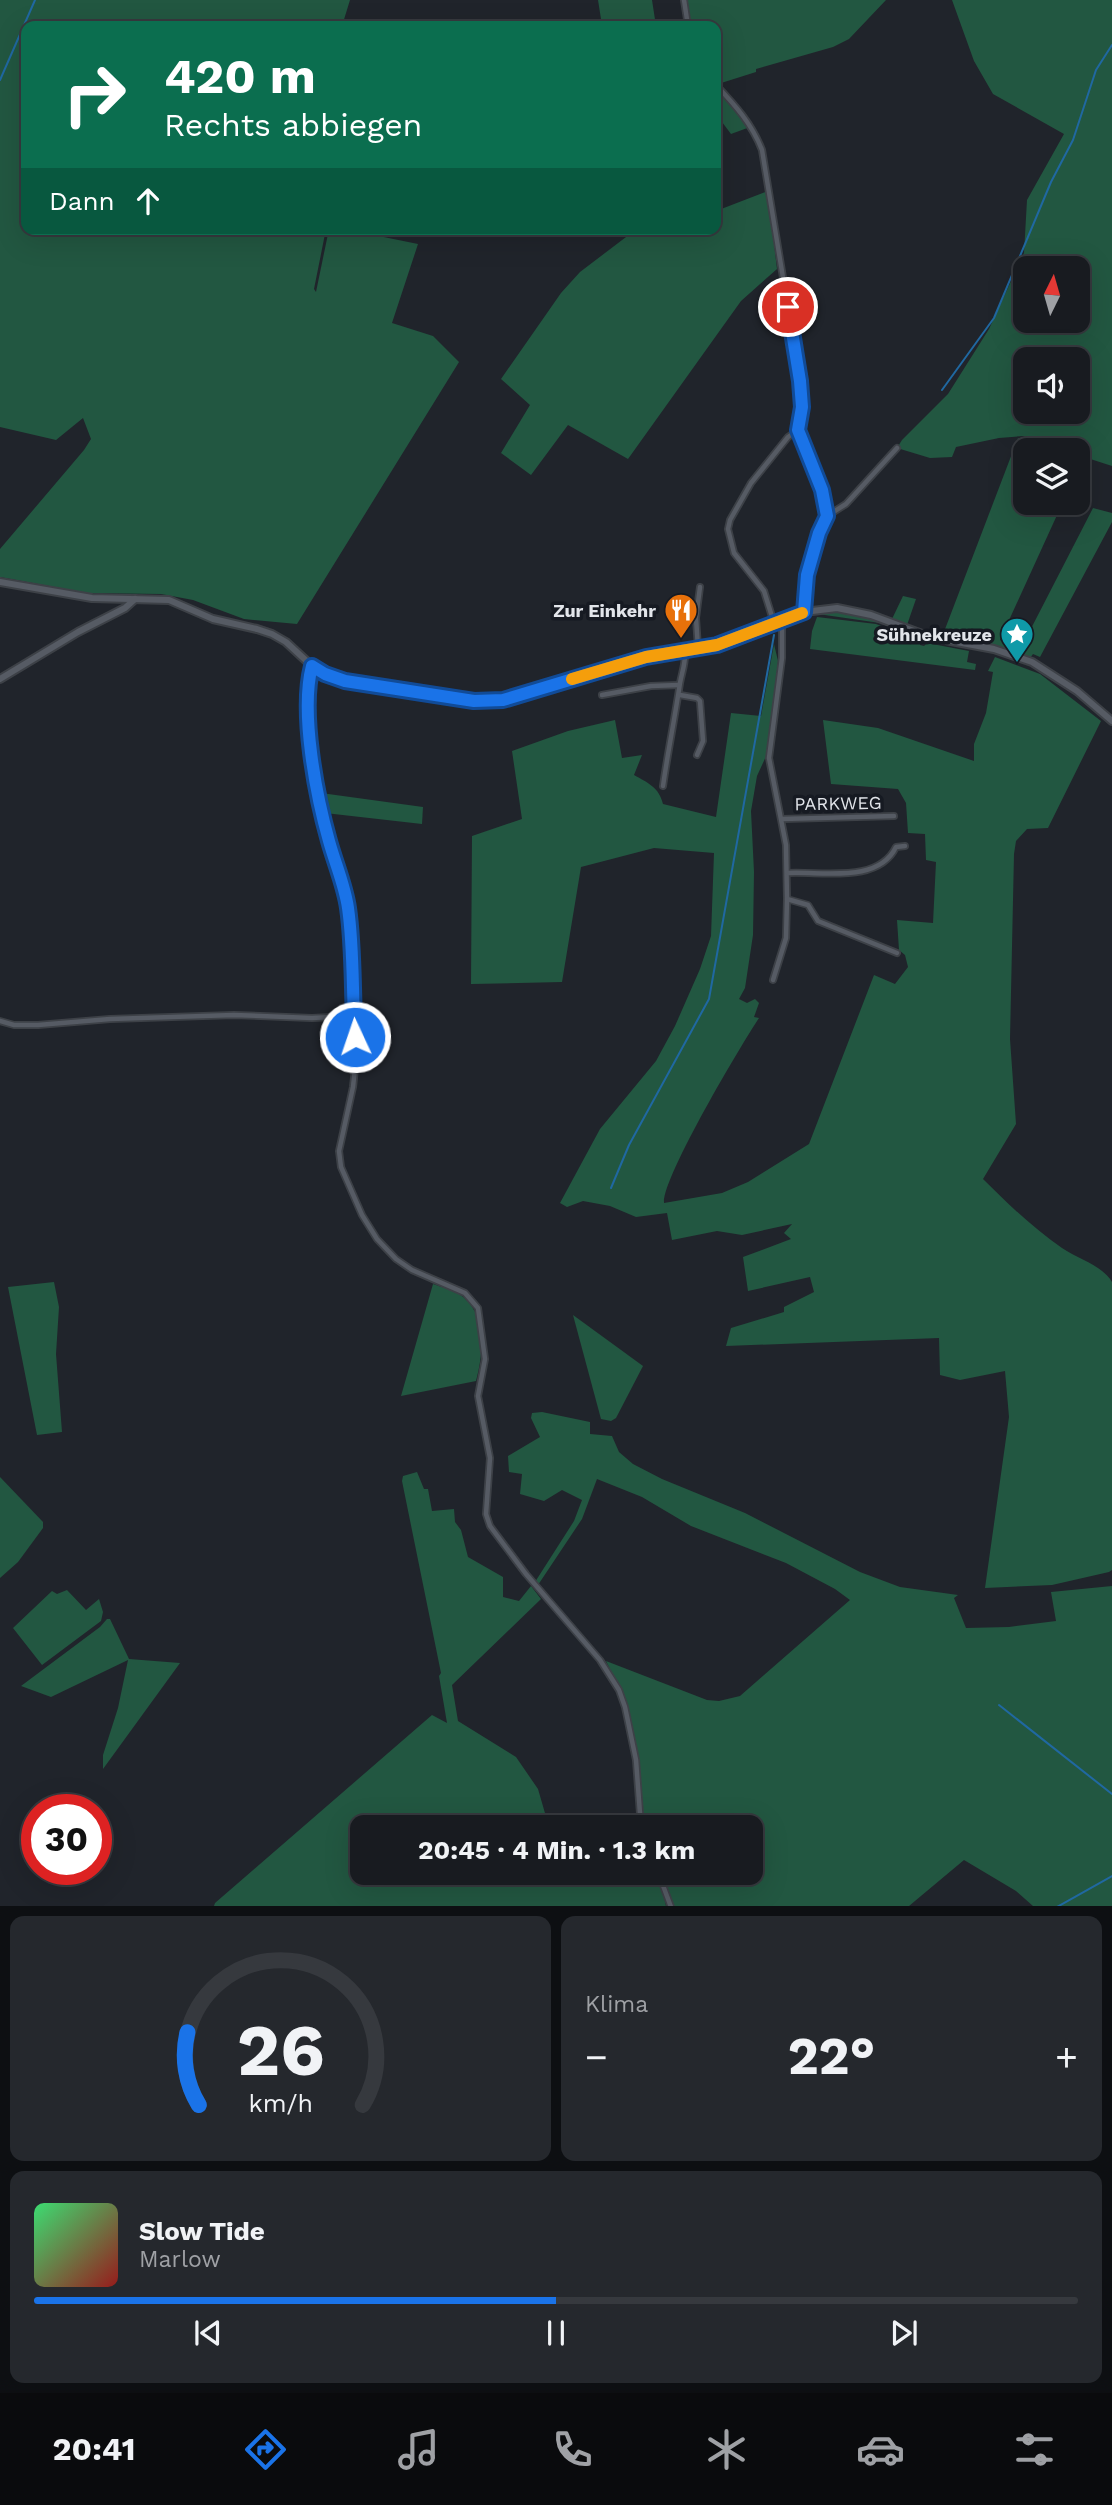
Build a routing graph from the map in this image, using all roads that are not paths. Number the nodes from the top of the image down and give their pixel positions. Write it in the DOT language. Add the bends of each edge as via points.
graph roads {
  1 [pos="684,0"];
  2 [pos="687,21"];
  3 [pos="721,90"];
  4 [pos="798,430"];
  5 [pos="897,448"];
  6 [pos="827,516"];
  7 [pos="0,582"];
  8 [pos="700,587"];
  9 [pos="135,599"];
  10 [pos="804,612"];
  11 [pos="778,621"];
  12 [pos="698,649"];
  13 [pos="685,651"];
  14 [pos="312,666"];
  15 [pos="0,679"];
  16 [pos="679,685"];
  17 [pos="601,695"];
  18 [pos="680,695"];
  19 [pos="1112,721"];
  20 [pos="697,755"];
  21 [pos="663,786"];
  22 [pos="894,816"];
  23 [pos="782,819"];
  24 [pos="905,846"];
  25 [pos="788,873"];
  26 [pos="787,899"];
  27 [pos="897,953"];
  28 [pos="773,980"];
  29 [pos="354,1016"];
  30 [pos="0,1021"];
  31 [pos="640,1815"];
  32 [pos="664,1885"];
  33 [pos="671,1906"];
  1 -- 2 [label="street"];
  3 -- 4 [label="street" via="746,118 762,150 800,381"];
  4 -- 6 [label="street" via="822,490"];
  4 -- 11 [label="street" via="751,483 728,529 734,553 764,592"];
  5 -- 6 [label="street" via="846,504"];
  6 -- 10 [label="street" via="807,575"];
  7 -- 9 [label="main road" via="92,598"];
  8 -- 12 [label="street"];
  9 -- 14 [label="main road" via="169,600 213,619 265,631 286,642"];
  9 -- 15 [label="main road"];
  10 -- 11 [label="main road"];
  10 -- 19 [label="main road" via="853,610 930,637 994,649 1032,662"];
  11 -- 12 [label="main road"];
  11 -- 23 [label="street" via="784,635 769,758"];
  12 -- 13 [label="main road"];
  13 -- 14 [label="main road" via="646,657 503,700 474,701 345,681"];
  13 -- 16 [label="street"];
  14 -- 29 [label="street" via="309,722 314,769 348,907"];
  16 -- 17 [label="street"];
  16 -- 18 [label="street"];
  18 -- 20 [label="street" via="700,701 703,741"];
  18 -- 21 [label="street"];
  22 -- 23 [label="street, PARKWEG"];
  23 -- 25 [label="street"];
  24 -- 25 [label="street" via="896,847 889,859 859,873"];
  25 -- 26 [label="street"];
  26 -- 27 [label="street" via="808,905 818,921"];
  26 -- 28 [label="street" via="786,938"];
  29 -- 30 [label="street" via="220,1015 38,1025"];
  29 -- 31 [label="street" via="355,1068 339,1151 341,1167 377,1240 412,1270 465,1293 478,1308 485,1359 478,1396 490,1458 486,1514 526,1574 600,1660 619,1690 636,1760"];
  32 -- 33 [label="street"];
}
